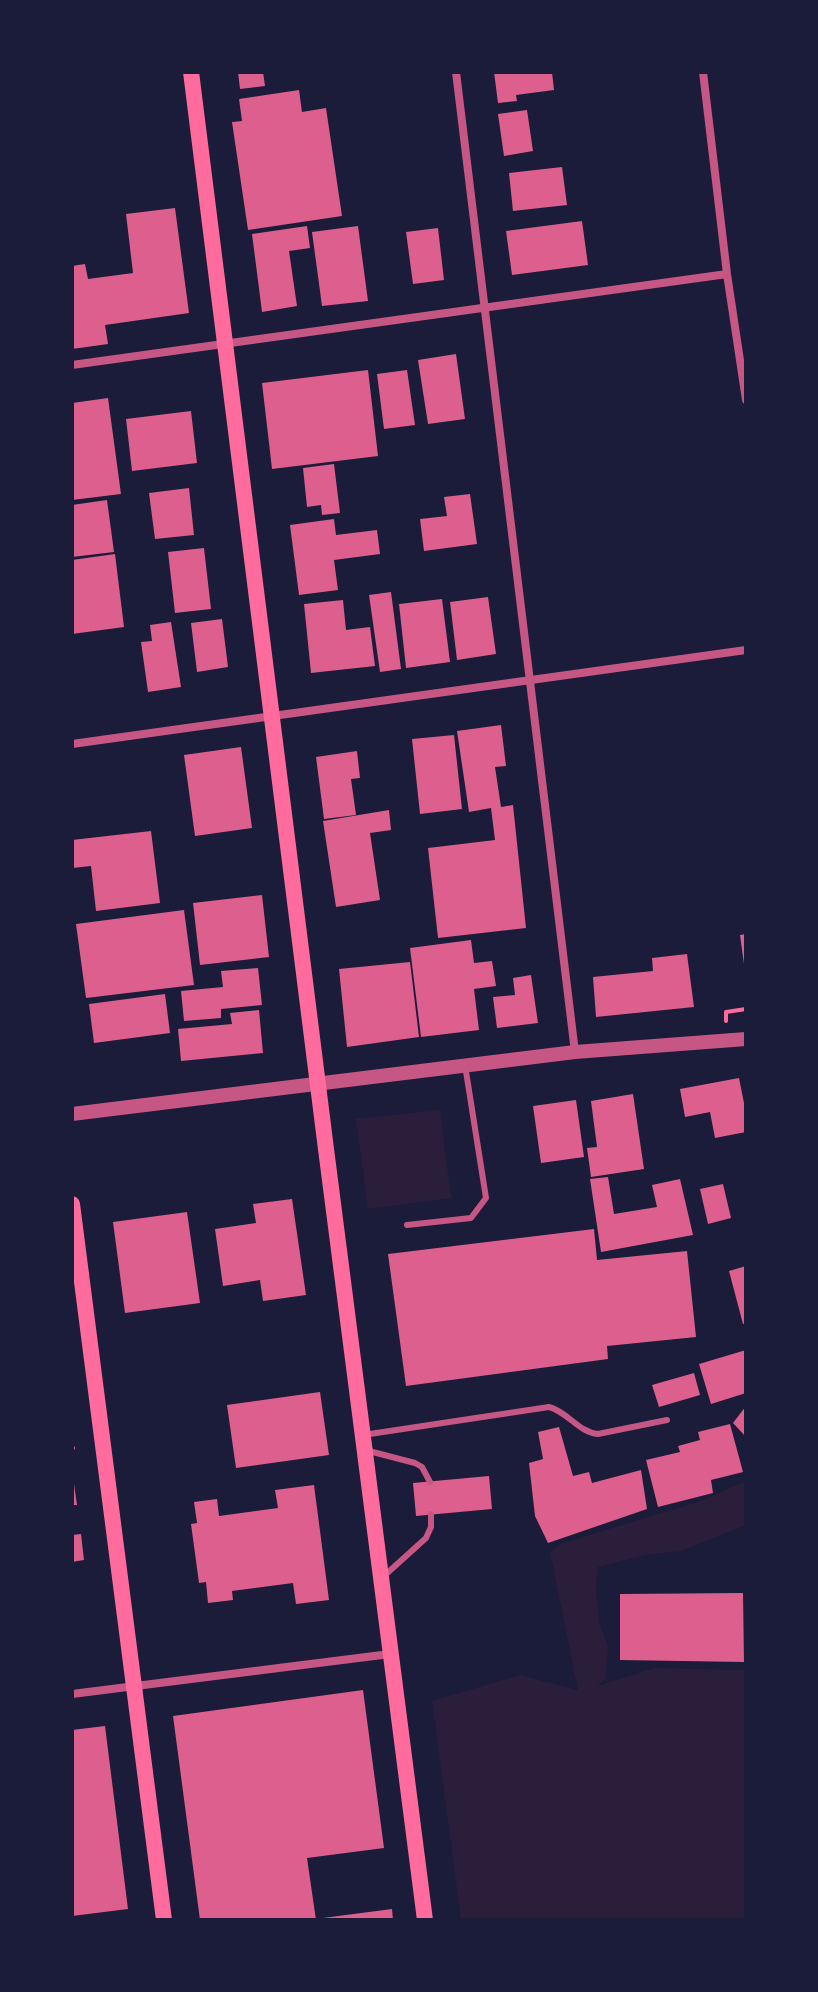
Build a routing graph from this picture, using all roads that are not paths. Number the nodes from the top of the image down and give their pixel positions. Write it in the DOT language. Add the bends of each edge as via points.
graph roads {
  1 [pos="191,72"];
  2 [pos="456,72"];
  3 [pos="703,72"];
  4 [pos="727,274"];
  5 [pos="484,308"];
  6 [pos="225,344"];
  7 [pos="72,365"];
  8 [pos="746,400"];
  9 [pos="746,650"];
  10 [pos="530,680"];
  11 [pos="271,716"];
  12 [pos="72,744"];
  13 [pos="745,1041"];
  14 [pos="575,1052"];
  15 [pos="465,1065"];
  16 [pos="317,1083"];
  17 [pos="72,1114"];
  18 [pos="72,1204"];
  19 [pos="407,1225"];
  20 [pos="667,1420"];
  21 [pos="364,1443"];
  22 [pos="430,1482"];
  23 [pos="431,1514"];
  24 [pos="381,1579"];
  25 [pos="390,1654"];
  26 [pos="134,1687"];
  27 [pos="72,1694"];
  28 [pos="164,1920"];
  29 [pos="425,1920"];
  1 -- 6 [label="main road"];
  2 -- 5 [label="street"];
  3 -- 4 [label="street"];
  4 -- 5 [label="street"];
  4 -- 8 [label="street"];
  5 -- 6 [label="street"];
  5 -- 10 [label="street"];
  6 -- 7 [label="street"];
  6 -- 11 [label="main road"];
  9 -- 10 [label="street"];
  10 -- 11 [label="street"];
  10 -- 14 [label="street"];
  11 -- 12 [label="street"];
  11 -- 16 [label="main road"];
  13 -- 14 [label="street"];
  14 -- 15 [label="street"];
  15 -- 16 [label="street"];
  15 -- 19 [label="lane" via="486,1198 471,1218"];
  16 -- 17 [label="street"];
  16 -- 21 [label="main road"];
  18 -- 26 [label="main road"];
  20 -- 21 [label="lane" via="598,1434 549,1407"];
  21 -- 22 [label="lane" via="422,1467"];
  21 -- 24 [label="main road"];
  23 -- 24 [label="lane" via="426,1538"];
  24 -- 25 [label="main road"];
  25 -- 26 [label="street"];
  25 -- 29 [label="main road"];
  26 -- 27 [label="street"];
  26 -- 28 [label="main road"];
}
